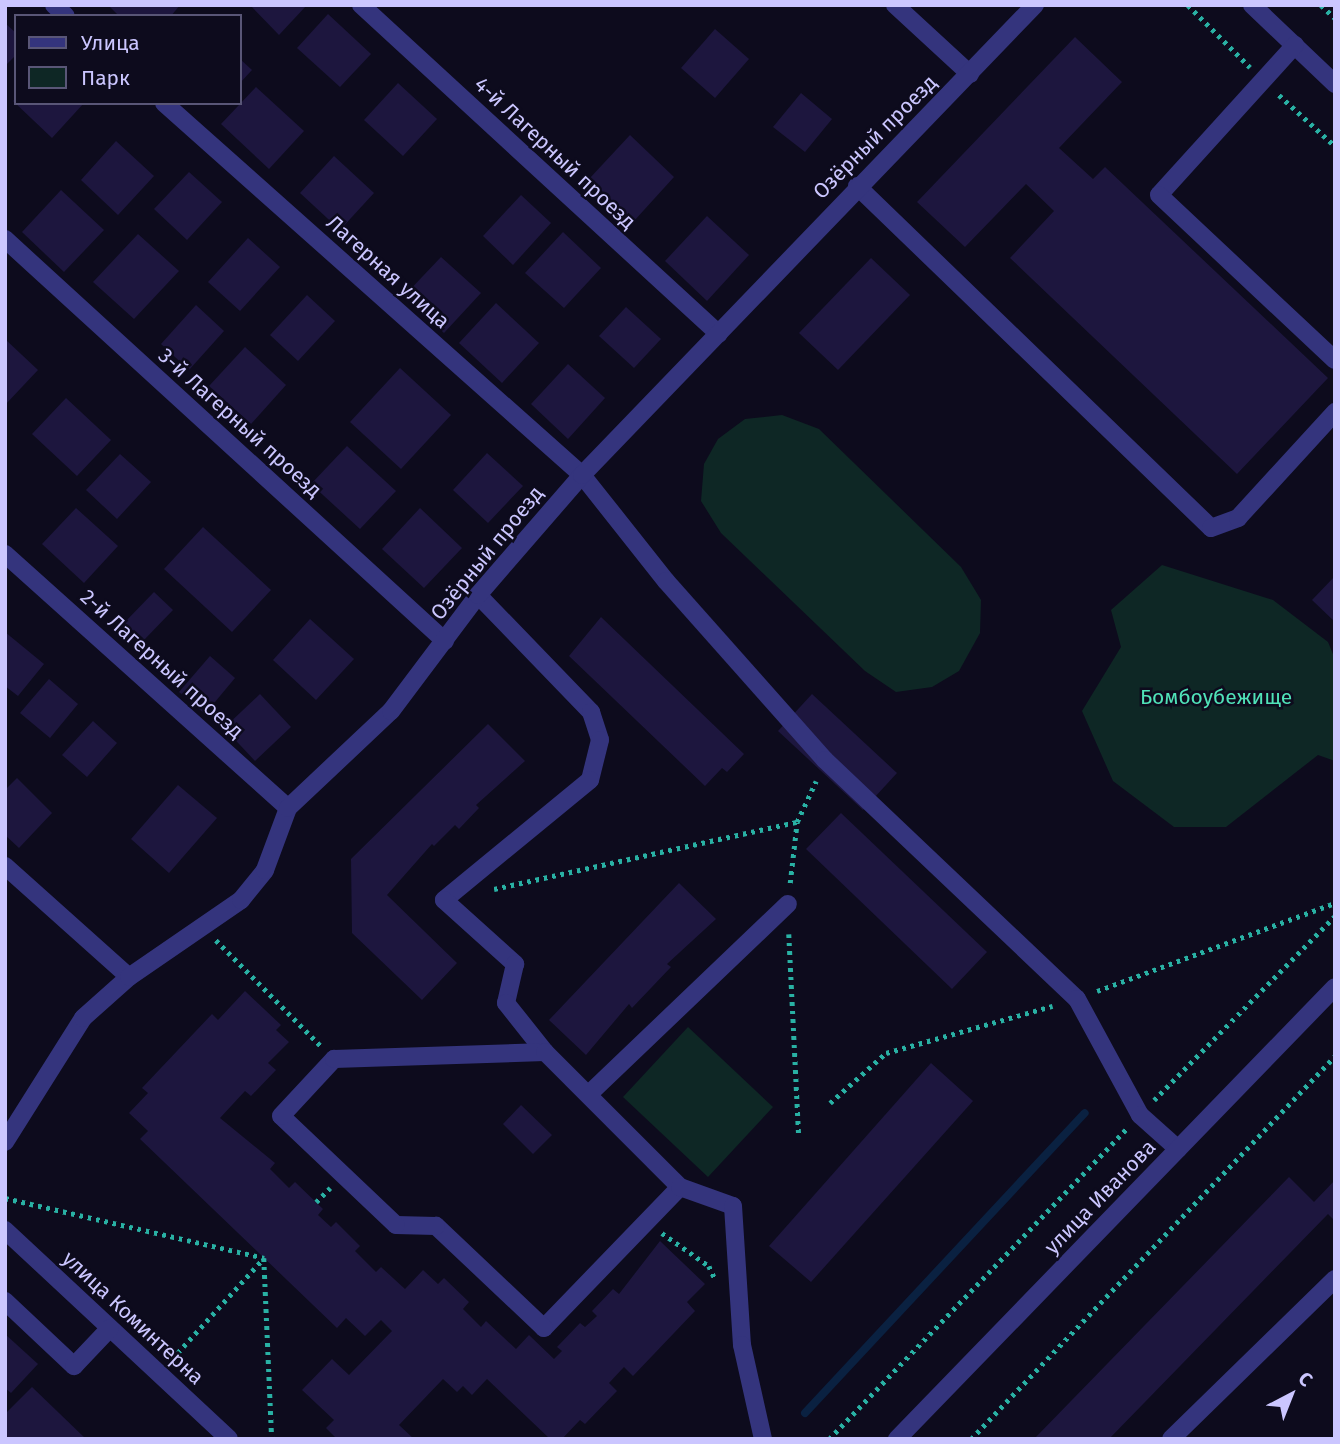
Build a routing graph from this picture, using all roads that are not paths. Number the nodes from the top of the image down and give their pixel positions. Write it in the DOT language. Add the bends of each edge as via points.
graph roads {
  1 [pos="361,5"];
  2 [pos="895,5"];
  3 [pos="1035,5"];
  4 [pos="1252,5"];
  5 [pos="1294,45"];
  6 [pos="970,74"];
  7 [pos="1335,84"];
  8 [pos="166,105"];
  9 [pos="857,186"];
  10 [pos="5,239"];
  11 [pos="719,334"];
  12 [pos="1335,360"];
  13 [pos="1335,412"];
  14 [pos="582,475"];
  15 [pos="5,554"];
  16 [pos="478,595"];
  17 [pos="445,641"];
  18 [pos="288,808"];
  19 [pos="5,866"];
  20 [pos="788,904"];
  21 [pos="129,977"];
  22 [pos="1335,987"];
  23 [pos="545,1052"];
  24 [pos="589,1094"];
  25 [pos="5,1142"];
  26 [pos="1178,1149"];
  27 [pos="680,1187"];
  28 [pos="5,1230"];
  29 [pos="1335,1279"];
  30 [pos="5,1301"];
  31 [pos="110,1328"];
  32 [pos="229,1439"];
  33 [pos="763,1439"];
  34 [pos="898,1439"];
  35 [pos="1171,1439"];
  1 -- 11 [label="street, 4-й Лагерный проезд"];
  2 -- 6 [label="street"];
  3 -- 6 [label="street, Озёрный проезд"];
  4 -- 5 [label="street"];
  5 -- 7 [label="street"];
  5 -- 12 [label="street" via="1159,195"];
  6 -- 9 [label="street, Озёрный проезд"];
  8 -- 14 [label="street, Лагерная улица"];
  9 -- 11 [label="street, Озёрный проезд"];
  9 -- 13 [label="street" via="1211,528 1238,518"];
  10 -- 17 [label="street, 3-й Лагерный проезд"];
  11 -- 14 [label="street, Озёрный проезд"];
  14 -- 16 [label="street, Озёрный проезд"];
  14 -- 26 [label="street, Лагерная улица" via="666,581 825,761 1077,999 1140,1115"];
  15 -- 18 [label="street, 2-й Лагерный проезд"];
  16 -- 17 [label="street, Озёрный проезд"];
  16 -- 23 [label="street" via="591,712 600,740 590,780 444,900 515,964 506,1003"];
  17 -- 18 [label="street, Озёрный проезд" via="391,711"];
  18 -- 21 [label="street, Озёрный проезд" via="265,870 241,900"];
  19 -- 21 [label="street"];
  20 -- 24 [label="street"];
  21 -- 25 [label="street, Озёрный проезд" via="83,1018"];
  22 -- 26 [label="street, улица Иванова"];
  23 -- 24 [label="street"];
  23 -- 27 [label="street" via="334,1059 281,1116 396,1225 436,1226 544,1328"];
  24 -- 27 [label="street"];
  26 -- 34 [label="street, улица Иванова"];
  27 -- 33 [label="street" via="733,1206 742,1345"];
  28 -- 31 [label="street, улица Коминтерна"];
  29 -- 35 [label="street"];
  30 -- 31 [label="street" via="74,1366"];
  31 -- 32 [label="street, улица Коминтерна"];
}
